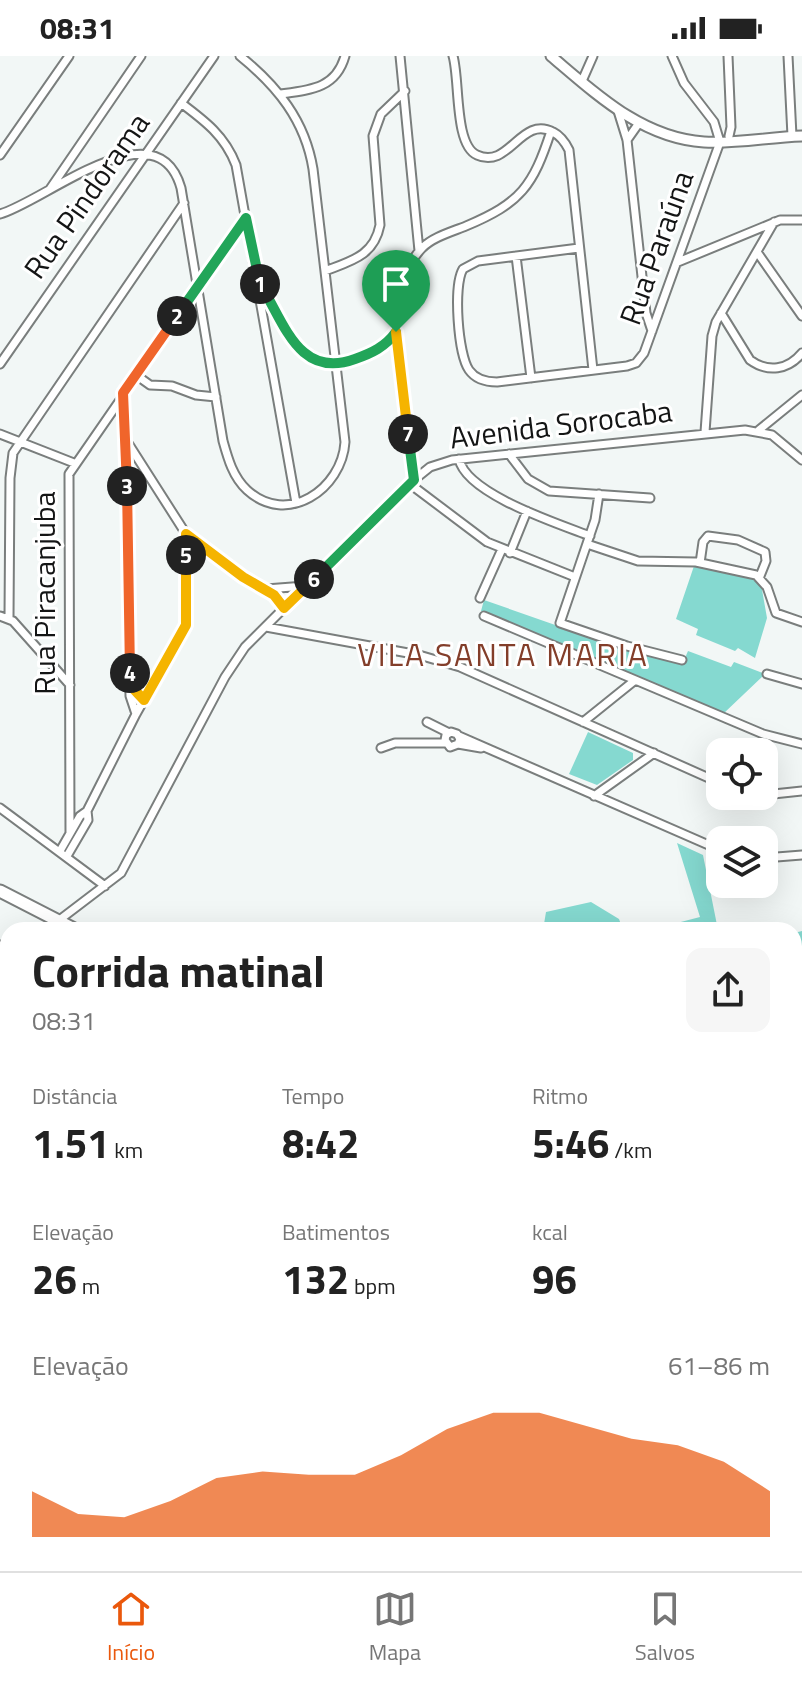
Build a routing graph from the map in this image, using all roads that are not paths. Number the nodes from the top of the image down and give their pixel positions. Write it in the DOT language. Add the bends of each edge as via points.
graph roads {
  1 [pos="69,56"];
  2 [pos="141,56"];
  3 [pos="214,56"];
  4 [pos="240,56"];
  5 [pos="345,56"];
  6 [pos="400,56"];
  7 [pos="453,56"];
  8 [pos="551,56"];
  9 [pos="593,56"];
  10 [pos="672,56"];
  11 [pos="728,56"];
  12 [pos="788,56"];
  13 [pos="582,81"];
  14 [pos="405,91"];
  15 [pos="281,94"];
  16 [pos="181,103"];
  17 [pos="618,111"];
  18 [pos="639,123"];
  19 [pos="551,131"];
  20 [pos="797,136"];
  21 [pos="723,138"];
  22 [pos="627,140"];
  23 [pos="146,154"];
  24 [pos="0,155"];
  25 [pos="72,157"];
  26 [pos="83,173"];
  27 [pos="49,191"];
  28 [pos="184,203"];
  29 [pos="0,214"];
  30 [pos="246,218"];
  31 [pos="802,220"];
  32 [pos="774,222"];
  33 [pos="579,248"];
  34 [pos="419,251"];
  35 [pos="757,252"];
  36 [pos="516,256"];
  37 [pos="678,262"];
  38 [pos="325,271"];
  39 [pos="257,280"];
  40 [pos="199,285"];
  41 [pos="721,313"];
  42 [pos="802,316"];
  43 [pos="652,331"];
  44 [pos="396,332"];
  45 [pos="802,353"];
  46 [pos="0,364"];
  47 [pos="337,364"];
  48 [pos="593,370"];
  49 [pos="136,375"];
  50 [pos="531,378"];
  51 [pos="123,393"];
  52 [pos="802,395"];
  53 [pos="216,397"];
  54 [pos="759,430"];
  55 [pos="705,432"];
  56 [pos="0,434"];
  57 [pos="126,440"];
  58 [pos="20,441"];
  59 [pos="509,454"];
  60 [pos="459,459"];
  61 [pos="802,460"];
  62 [pos="74,463"];
  63 [pos="414,480"];
  64 [pos="599,494"];
  65 [pos="650,498"];
  66 [pos="296,503"];
  67 [pos="527,511"];
  68 [pos="186,534"];
  69 [pos="588,540"];
  70 [pos="502,549"];
  71 [pos="510,553"];
  72 [pos="700,563"];
  73 [pos="760,576"];
  74 [pos="575,577"];
  75 [pos="307,585"];
  76 [pos="261,588"];
  77 [pos="480,598"];
  78 [pos="284,608"];
  79 [pos="0,616"];
  80 [pos="484,616"];
  81 [pos="9,618"];
  82 [pos="802,622"];
  83 [pos="266,627"];
  84 [pos="682,660"];
  85 [pos="767,674"];
  86 [pos="634,681"];
  87 [pos="802,684"];
  88 [pos="70,685"];
  89 [pos="130,685"];
  90 [pos="144,700"];
  91 [pos="136,714"];
  92 [pos="427,722"];
  93 [pos="583,722"];
  94 [pos="449,733"];
  95 [pos="458,740"];
  96 [pos="446,743"];
  97 [pos="802,744"];
  98 [pos="381,748"];
  99 [pos="654,753"];
  100 [pos="706,777"];
  101 [pos="614,782"];
  102 [pos="802,791"];
  103 [pos="778,794"];
  104 [pos="594,796"];
  105 [pos="72,802"];
  106 [pos="611,803"];
  107 [pos="0,808"];
  108 [pos="87,811"];
  109 [pos="70,832"];
  110 [pos="706,844"];
  111 [pos="64,854"];
  112 [pos="802,855"];
  113 [pos="778,857"];
  114 [pos="105,886"];
  115 [pos="0,891"];
  116 [pos="47,922"];
  117 [pos="61,922"];
  1 -- 24 [label="street"];
  2 -- 25 [label="street"];
  3 -- 16 [label="street, Rua Pindorama"];
  4 -- 15 [label="street"];
  5 -- 15 [label="street" via="331,81"];
  6 -- 14 [label="street"];
  7 -- 19 [label="street" via="461,131 471,152 498,157 534,129"];
  8 -- 13 [label="main road"];
  9 -- 13 [label="street"];
  10 -- 21 [label="street" via="684,83"];
  11 -- 21 [label="street, Rua Paraúna" via="731,127"];
  12 -- 20 [label="street"];
  13 -- 17 [label="main road"];
  14 -- 34 [label="street"];
  14 -- 38 [label="street" via="381,114 373,136 380,225 376,239 364,255"];
  15 -- 38 [label="street" via="312,162"];
  16 -- 23 [label="street, Rua Pindorama"];
  16 -- 30 [label="street" via="220,134 230,149"];
  17 -- 18 [label="main road"];
  17 -- 22 [label="street"];
  18 -- 21 [label="main road" via="689,140"];
  18 -- 22 [label="street"];
  19 -- 33 [label="street" via="565,142 572,160"];
  19 -- 34 [label="street" via="534,177 517,197"];
  20 -- 21 [label="main road"];
  21 -- 37 [label="street, Rua Paraúna"];
  22 -- 43 [label="street"];
  23 -- 26 [label="street" via="109,160"];
  23 -- 28 [label="street" via="175,173"];
  23 -- 46 [label="street, Rua Pindorama"];
  25 -- 26 [label="street"];
  25 -- 27 [label="street"];
  26 -- 27 [label="street"];
  27 -- 29 [label="street"];
  28 -- 40 [label="street"];
  28 -- 58 [label="street"];
  30 -- 39 [label="street"];
  30 -- 40 [label="street, Rua Piracanjuba"];
  31 -- 32 [label="street"];
  32 -- 35 [label="street"];
  32 -- 37 [label="street"];
  33 -- 36 [label="street, Rua Paraúna"];
  33 -- 48 [label="street"];
  34 -- 44 [label="street" via="397,295"];
  35 -- 41 [label="street"];
  35 -- 42 [label="street"];
  36 -- 50 [label="street"];
  36 -- 50 [label="street, Rua Paraúna" via="472,263 459,275 464,353 471,373 484,381"];
  37 -- 43 [label="street, Rua Paraúna"];
  38 -- 47 [label="street"];
  39 -- 47 [label="street" via="302,353"];
  39 -- 66 [label="street"];
  40 -- 49 [label="street, Rua Piracanjuba"];
  40 -- 53 [label="street"];
  41 -- 45 [label="street" via="756,365 784,367"];
  41 -- 55 [label="street" via="712,336"];
  43 -- 48 [label="street, Rua Paraúna" via="636,363"];
  44 -- 47 [label="street" via="375,351"];
  44 -- 63 [label="street"];
  47 -- 66 [label="street" via="342,461 329,484"];
  48 -- 50 [label="street, Rua Paraúna"];
  49 -- 51 [label="street, Rua Piracanjuba"];
  49 -- 53 [label="street" via="150,385"];
  51 -- 57 [label="street"];
  51 -- 62 [label="street, Rua Piracanjuba"];
  52 -- 54 [label="street"];
  53 -- 66 [label="street" via="223,441 239,480 264,500"];
  54 -- 55 [label="street, Avenida Sorocaba"];
  54 -- 61 [label="street"];
  55 -- 59 [label="street, Avenida Sorocaba"];
  56 -- 58 [label="street"];
  57 -- 68 [label="street"];
  57 -- 89 [label="street"];
  58 -- 62 [label="street"];
  58 -- 81 [label="street" via="11,464"];
  59 -- 60 [label="street, Avenida Sorocaba"];
  59 -- 64 [label="street" via="542,489"];
  60 -- 63 [label="street, Avenida Sorocaba" via="435,465"];
  60 -- 67 [label="street" via="465,473 488,491"];
  62 -- 88 [label="street, Rua Piracanjuba" via="68,480"];
  63 -- 70 [label="street" via="420,492"];
  63 -- 75 [label="street, Avenida Sorocaba"];
  64 -- 65 [label="street"];
  64 -- 69 [label="street"];
  67 -- 69 [label="street"];
  67 -- 71 [label="street"];
  68 -- 76 [label="street"];
  68 -- 90 [label="street" via="186,625"];
  69 -- 72 [label="street" via="638,561"];
  69 -- 74 [label="street"];
  70 -- 71 [label="street"];
  70 -- 77 [label="street"];
  71 -- 74 [label="street"];
  72 -- 73 [label="street"];
  72 -- 73 [label="street" via="704,539 717,535 765,552"];
  73 -- 82 [label="street" via="776,613"];
  74 -- 84 [label="street" via="562,624"];
  75 -- 76 [label="street"];
  75 -- 78 [label="street, Avenida Sorocaba"];
  76 -- 78 [label="street"];
  78 -- 83 [label="street, Avenida Sorocaba"];
  79 -- 81 [label="street"];
  80 -- 86 [label="street"];
  81 -- 88 [label="street"];
  83 -- 93 [label="street" via="446,663"];
  83 -- 114 [label="street, Avenida Sorocaba" via="225,677 128,862"];
  85 -- 87 [label="street"];
  86 -- 93 [label="street"];
  86 -- 97 [label="street" via="763,734"];
  88 -- 105 [label="street, Rua Piracanjuba"];
  89 -- 90 [label="street"];
  89 -- 91 [label="street"];
  90 -- 91 [label="street"];
  91 -- 108 [label="street"];
  92 -- 94 [label="street"];
  93 -- 99 [label="street"];
  94 -- 95 [label="street"];
  94 -- 96 [label="street"];
  95 -- 96 [label="street" via="450,747"];
  95 -- 104 [label="street"];
  96 -- 98 [label="street"];
  99 -- 100 [label="street"];
  99 -- 101 [label="street"];
  101 -- 104 [label="street"];
  101 -- 106 [label="street"];
  102 -- 103 [label="street"];
  104 -- 106 [label="street"];
  105 -- 108 [label="street"];
  105 -- 109 [label="street, Rua Piracanjuba"];
  106 -- 110 [label="street"];
  107 -- 111 [label="street"];
  108 -- 109 [label="street"];
  108 -- 111 [label="street" via="88,820"];
  109 -- 111 [label="street"];
  111 -- 114 [label="street"];
  112 -- 113 [label="street"];
  114 -- 117 [label="street, Avenida Sorocaba"];
  115 -- 116 [label="highway"];
}
